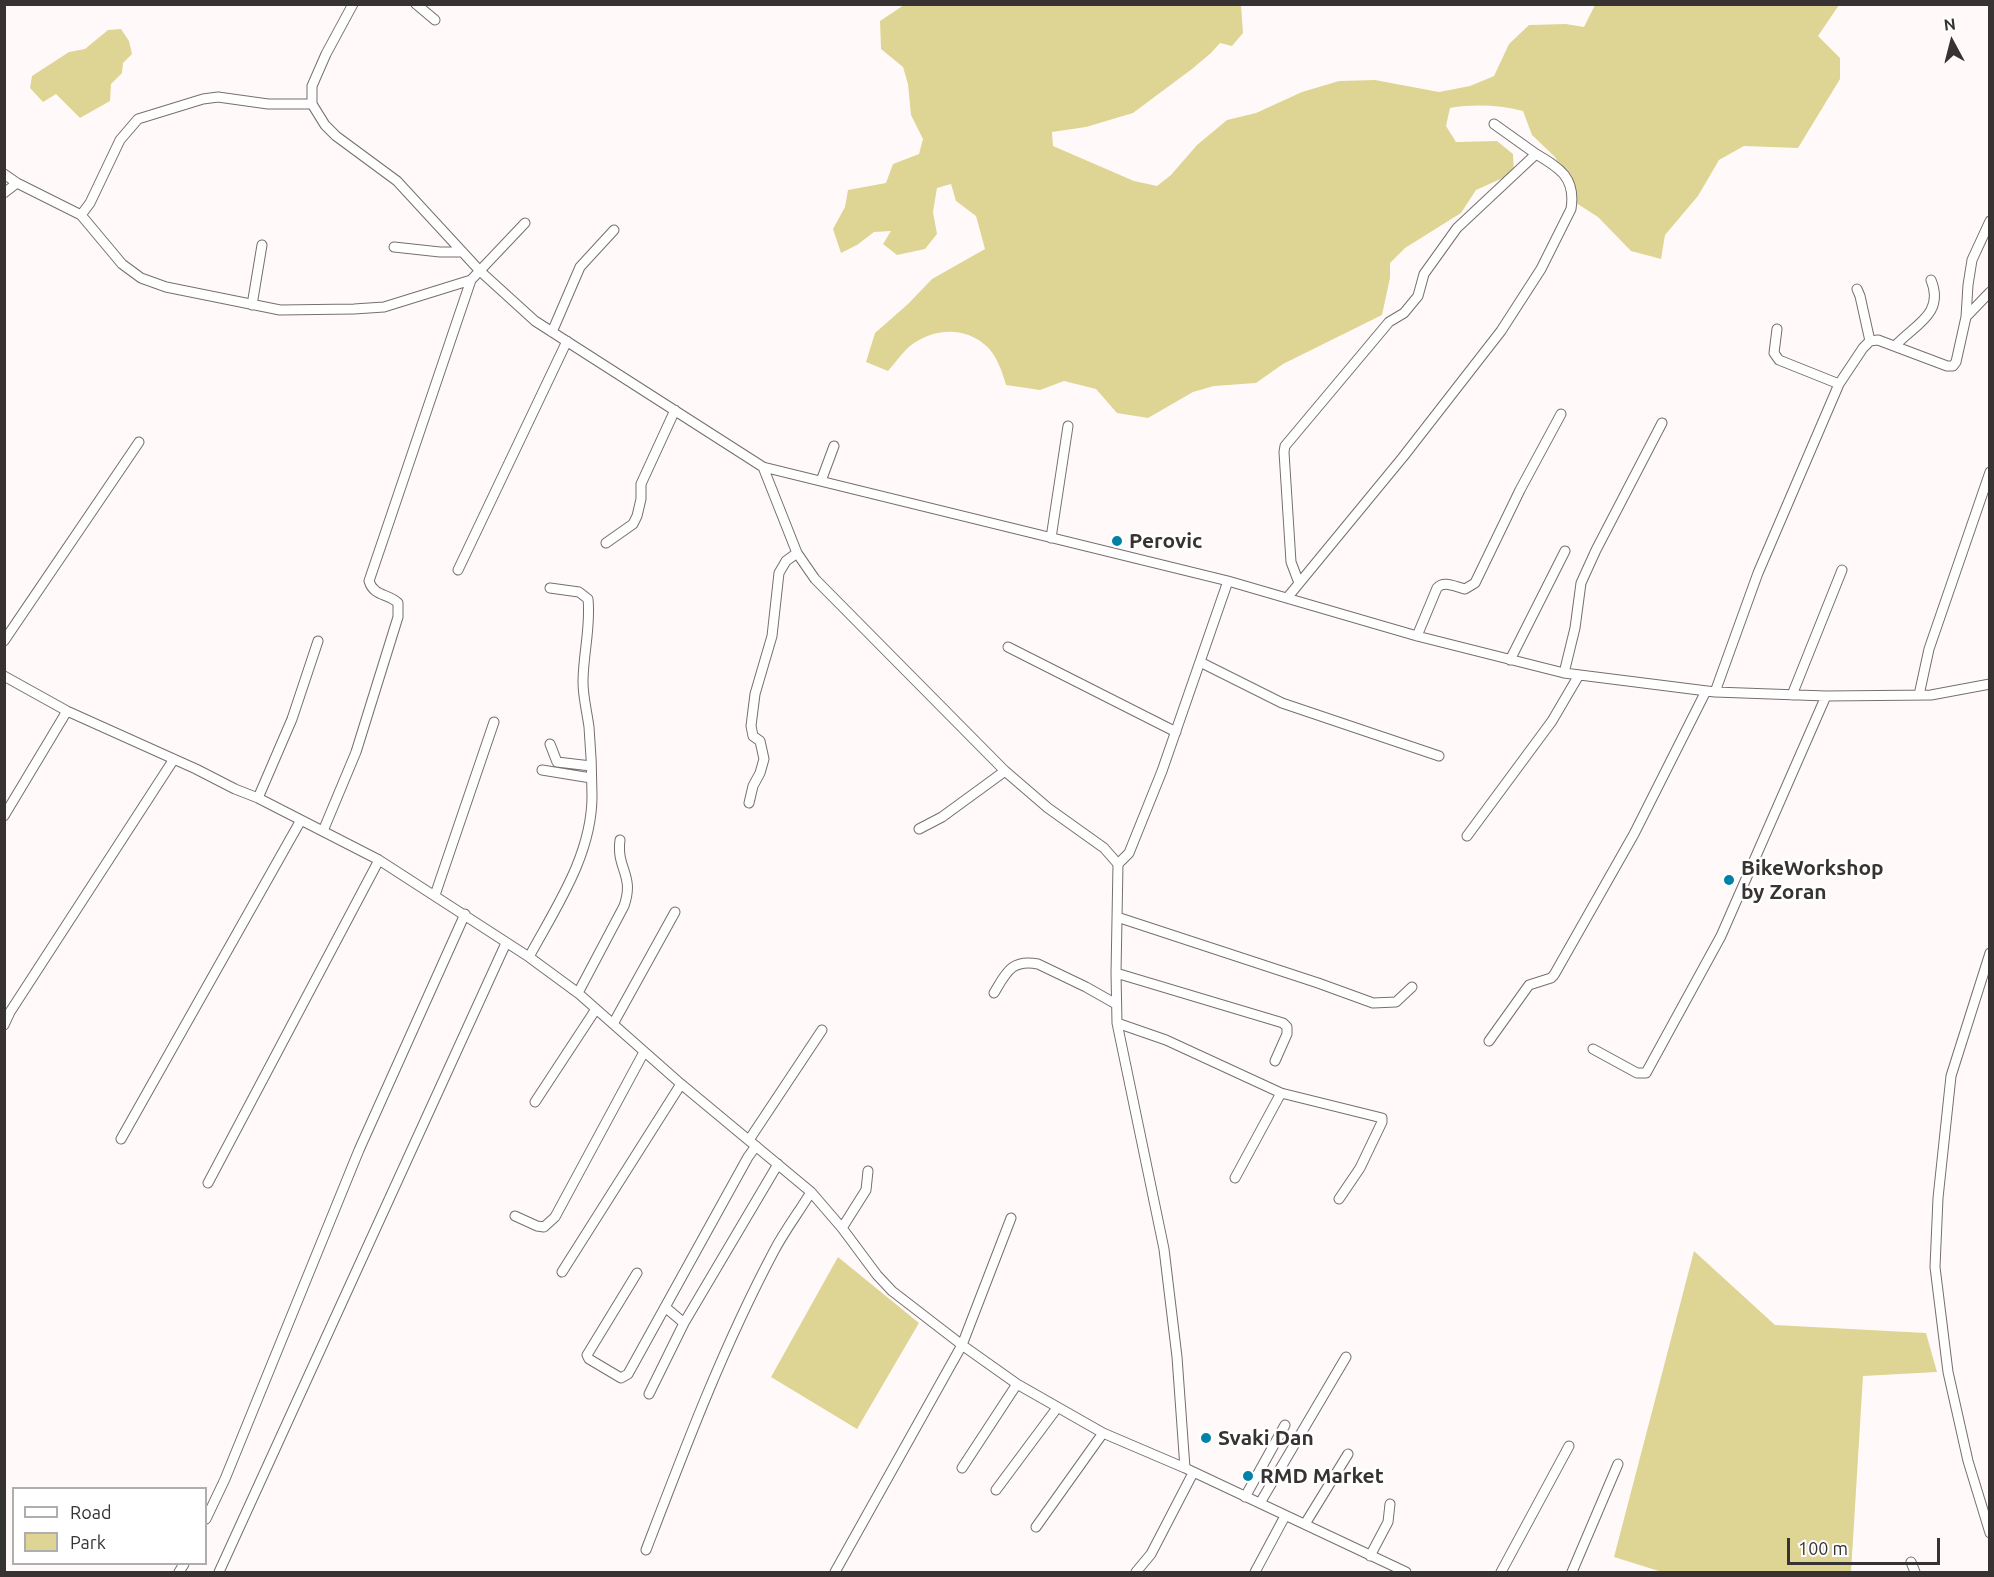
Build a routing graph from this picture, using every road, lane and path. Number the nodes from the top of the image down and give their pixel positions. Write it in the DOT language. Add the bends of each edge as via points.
graph roads {
  1 [pos="353,4"];
  2 [pos="416,4"];
  3 [pos="435,20"];
  4 [pos="312,104"];
  5 [pos="1494,124"];
  6 [pos="1536,154"];
  7 [pos="4,174"];
  8 [pos="17,183"];
  9 [pos="4,193"];
  10 [pos="81,215"];
  11 [pos="1989,220"];
  12 [pos="525,223"];
  13 [pos="614,230"];
  14 [pos="262,245"];
  15 [pos="394,248"];
  16 [pos="461,252"];
  17 [pos="480,271"];
  18 [pos="471,280"];
  19 [pos="1931,280"];
  20 [pos="1857,289"];
  21 [pos="1989,292"];
  22 [pos="252,305"];
  23 [pos="1966,317"];
  24 [pos="1777,329"];
  25 [pos="552,332"];
  26 [pos="567,341"];
  27 [pos="1870,341"];
  28 [pos="1896,345"];
  29 [pos="1839,384"];
  30 [pos="675,410"];
  31 [pos="1561,414"];
  32 [pos="1662,423"];
  33 [pos="1068,426"];
  34 [pos="139,442"];
  35 [pos="834,446"];
  36 [pos="764,467"];
  37 [pos="1989,472"];
  38 [pos="821,481"];
  39 [pos="1051,538"];
  40 [pos="606,543"];
  41 [pos="1565,551"];
  42 [pos="797,553"];
  43 [pos="458,570"];
  44 [pos="1842,570"];
  45 [pos="1228,581"];
  46 [pos="1299,583"];
  47 [pos="550,588"];
  48 [pos="1287,598"];
  49 [pos="1417,636"];
  50 [pos="4,641"];
  51 [pos="318,641"];
  52 [pos="1008,647"];
  53 [pos="1510,660"];
  54 [pos="1200,662"];
  55 [pos="1564,673"];
  56 [pos="1579,675"];
  57 [pos="4,676"];
  58 [pos="1989,684"];
  59 [pos="1710,691"];
  60 [pos="1791,694"];
  61 [pos="1919,695"];
  62 [pos="1827,696"];
  63 [pos="67,711"];
  64 [pos="494,722"];
  65 [pos="1176,732"];
  66 [pos="550,744"];
  67 [pos="1439,756"];
  68 [pos="174,759"];
  69 [pos="591,766"];
  70 [pos="542,770"];
  71 [pos="1005,771"];
  72 [pos="591,778"];
  73 [pos="258,798"];
  74 [pos="749,803"];
  75 [pos="4,816"];
  76 [pos="301,820"];
  77 [pos="919,829"];
  78 [pos="323,831"];
  79 [pos="1467,836"];
  80 [pos="620,840"];
  81 [pos="379,860"];
  82 [pos="1118,864"];
  83 [pos="435,895"];
  84 [pos="675,912"];
  85 [pos="465,914"];
  86 [pos="1117,917"];
  87 [pos="506,943"];
  88 [pos="1989,953"];
  89 [pos="529,957"];
  90 [pos="1116,973"];
  91 [pos="1412,987"];
  92 [pos="578,993"];
  93 [pos="994,993"];
  94 [pos="1116,1004"];
  95 [pos="596,1009"];
  96 [pos="1117,1023"];
  97 [pos="613,1024"];
  98 [pos="4,1025"];
  99 [pos="822,1030"];
  100 [pos="1489,1041"];
  101 [pos="1593,1049"];
  102 [pos="644,1052"];
  103 [pos="1275,1061"];
  104 [pos="681,1084"];
  105 [pos="1281,1093"];
  106 [pos="535,1102"];
  107 [pos="122,1139"];
  108 [pos="753,1143"];
  109 [pos="778,1164"];
  110 [pos="868,1171"];
  111 [pos="1235,1178"];
  112 [pos="208,1183"];
  113 [pos="811,1192"];
  114 [pos="1339,1198"];
  115 [pos="515,1216"];
  116 [pos="1011,1218"];
  117 [pos="842,1228"];
  118 [pos="562,1272"];
  119 [pos="637,1273"];
  120 [pos="665,1307"];
  121 [pos="684,1323"];
  122 [pos="962,1346"];
  123 [pos="1346,1357"];
  124 [pos="1017,1384"];
  125 [pos="649,1394"];
  126 [pos="1057,1408"];
  127 [pos="1285,1425"];
  128 [pos="1102,1433"];
  129 [pos="1569,1446"];
  130 [pos="1348,1455"];
  131 [pos="1618,1464"];
  132 [pos="962,1468"];
  133 [pos="1189,1471"];
  134 [pos="996,1490"];
  135 [pos="1245,1497"];
  136 [pos="1260,1503"];
  137 [pos="1390,1504"];
  138 [pos="1285,1515"];
  139 [pos="207,1517"];
  140 [pos="1305,1524"];
  141 [pos="1035,1527"];
  142 [pos="1989,1533"];
  143 [pos="646,1550"];
  144 [pos="1370,1556"];
  145 [pos="1911,1562"];
  146 [pos="219,1572"];
  147 [pos="835,1572"];
  148 [pos="1136,1572"];
  149 [pos="1256,1572"];
  150 [pos="1406,1572"];
  151 [pos="1501,1572"];
  152 [pos="1572,1572"];
  153 [pos="1915,1572"];
  1 -- 4 [label="street" via="318,72 312,87"];
  2 -- 3 [label="street"];
  4 -- 10 [label="street" via="268,104 218,97 138,119 120,140"];
  4 -- 16 [label="street" via="336,136 397,182"];
  5 -- 6 [label="street"];
  6 -- 46 [label="street" via="1457,228 1424,274 1418,296 1389,322 1286,446 1291,562"];
  6 -- 46 [label="street" via="1567,177 1572,200 1541,269 1501,331"];
  7 -- 8 [label="street"];
  8 -- 9 [label="street"];
  8 -- 10 [label="street"];
  10 -- 22 [label="street" via="122,264 141,278"];
  11 -- 23 [label="street" via="1972,260"];
  12 -- 17 [label="street"];
  13 -- 25 [label="street" via="580,267"];
  14 -- 22 [label="street"];
  15 -- 16 [label="street"];
  16 -- 17 [label="street"];
  17 -- 18 [label="street"];
  17 -- 25 [label="street"];
  18 -- 22 [label="street" via="384,307 280,310"];
  18 -- 78 [label="street" via="369,581 377,593 398,603 398,617 356,752"];
  19 -- 28 [label="street" via="1931,309 1918,327"];
  20 -- 27 [label="street"];
  21 -- 23 [label="street"];
  23 -- 28 [label="street" via="1953,366"];
  24 -- 29 [label="street" via="1774,353 1779,360"];
  25 -- 26 [label="street"];
  26 -- 30 [label="street"];
  26 -- 43 [label="street"];
  27 -- 28 [label="street"];
  27 -- 29 [label="street"];
  29 -- 59 [label="street"];
  30 -- 36 [label="street"];
  30 -- 40 [label="street" via="641,484 633,524"];
  31 -- 49 [label="street" via="1474,583 1465,589 1440,584"];
  32 -- 55 [label="street" via="1581,583"];
  33 -- 39 [label="street"];
  34 -- 50 [label="street"];
  35 -- 38 [label="street"];
  36 -- 38 [label="street"];
  36 -- 42 [label="street"];
  37 -- 61 [label="street" via="1929,649"];
  38 -- 39 [label="street"];
  39 -- 45 [label="street"];
  41 -- 53 [label="street"];
  42 -- 71 [label="street" via="814,579"];
  42 -- 74 [label="street" via="779,573 772,636 754,694 751,726 764,759"];
  44 -- 60 [label="street"];
  45 -- 48 [label="street"];
  45 -- 54 [label="street"];
  46 -- 48 [label="street"];
  47 -- 69 [label="street" via="579,592 588,599 583,684"];
  48 -- 49 [label="street"];
  49 -- 53 [label="street"];
  51 -- 73 [label="street" via="292,719"];
  52 -- 65 [label="street"];
  53 -- 55 [label="street"];
  54 -- 65 [label="street"];
  54 -- 67 [label="street" via="1282,703"];
  55 -- 56 [label="street"];
  56 -- 59 [label="street"];
  56 -- 79 [label="street" via="1552,721"];
  57 -- 63 [label="street"];
  58 -- 61 [label="street"];
  59 -- 60 [label="street"];
  59 -- 100 [label="street" via="1554,975 1529,985"];
  60 -- 62 [label="street"];
  61 -- 62 [label="street"];
  62 -- 101 [label="street" via="1722,936 1646,1073 1637,1073"];
  63 -- 68 [label="street"];
  63 -- 75 [label="street"];
  64 -- 83 [label="street"];
  65 -- 82 [label="street" via="1129,853"];
  66 -- 69 [label="street" via="557,762"];
  68 -- 73 [label="street"];
  68 -- 98 [label="street"];
  69 -- 72 [label="street"];
  70 -- 72 [label="street"];
  71 -- 77 [label="street"];
  71 -- 82 [label="street" via="1104,848"];
  72 -- 89 [label="street" via="585,844"];
  73 -- 76 [label="street"];
  76 -- 78 [label="street"];
  76 -- 107 [label="street"];
  78 -- 81 [label="street"];
  80 -- 92 [label="street" via="619,854 628,879 628,893"];
  81 -- 83 [label="street"];
  81 -- 112 [label="street"];
  82 -- 86 [label="street"];
  83 -- 85 [label="street"];
  84 -- 97 [label="street"];
  85 -- 87 [label="street"];
  85 -- 139 [label="street" via="360,1150"];
  86 -- 90 [label="street"];
  86 -- 91 [label="street" via="1373,1003 1396,1002"];
  87 -- 89 [label="street"];
  87 -- 146 [label="street"];
  88 -- 142 [label="street" via="1951,1076 1935,1267 1947,1372"];
  89 -- 92 [label="street"];
  90 -- 94 [label="street"];
  90 -- 103 [label="street" via="1283,1023 1287,1034"];
  92 -- 95 [label="street"];
  93 -- 94 [label="street" via="1012,967 1029,963"];
  94 -- 96 [label="street"];
  95 -- 97 [label="street"];
  95 -- 106 [label="street"];
  96 -- 105 [label="street" via="1166,1040"];
  96 -- 133 [label="street" via="1164,1249"];
  97 -- 102 [label="street"];
  99 -- 108 [label="street"];
  102 -- 104 [label="street"];
  102 -- 115 [label="street" via="555,1217 544,1227"];
  104 -- 108 [label="street"];
  104 -- 118 [label="street"];
  105 -- 111 [label="street"];
  105 -- 114 [label="street" via="1382,1118 1360,1168"];
  108 -- 109 [label="street"];
  108 -- 120 [label="street"];
  109 -- 113 [label="street"];
  109 -- 121 [label="street"];
  110 -- 117 [label="street" via="866,1190"];
  113 -- 117 [label="street"];
  113 -- 143 [label="street" via="776,1248 735,1328"];
  116 -- 122 [label="street"];
  117 -- 122 [label="street" via="892,1291"];
  119 -- 120 [label="street" via="588,1352 589,1359 624,1377"];
  120 -- 121 [label="street"];
  121 -- 125 [label="street"];
  122 -- 124 [label="street"];
  122 -- 147 [label="street"];
  123 -- 136 [label="street"];
  124 -- 126 [label="street"];
  124 -- 132 [label="street"];
  126 -- 128 [label="street"];
  126 -- 134 [label="street"];
  127 -- 135 [label="street"];
  128 -- 133 [label="street"];
  128 -- 141 [label="street"];
  129 -- 151 [label="street"];
  130 -- 140 [label="street"];
  131 -- 152 [label="street"];
  133 -- 135 [label="street"];
  133 -- 148 [label="street" via="1151,1554"];
  135 -- 136 [label="street"];
  136 -- 138 [label="street"];
  137 -- 144 [label="street" via="1388,1521"];
  138 -- 140 [label="street"];
  138 -- 149 [label="street"];
  140 -- 144 [label="street"];
  144 -- 150 [label="street"];
  145 -- 153 [label="street"];
}
